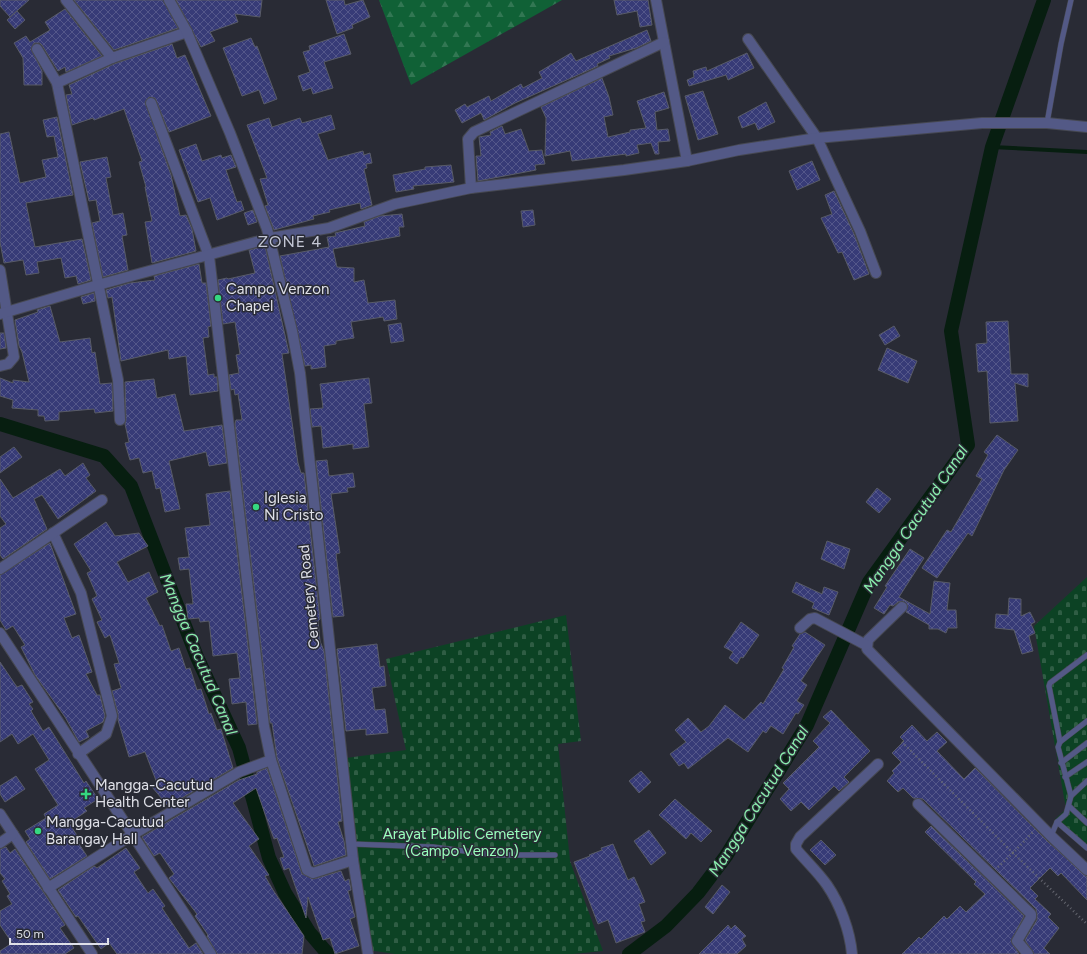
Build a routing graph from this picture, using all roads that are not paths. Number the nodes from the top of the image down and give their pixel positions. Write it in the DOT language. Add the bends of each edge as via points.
graph roads {
  1 [pos="66,0"];
  2 [pos="169,0"];
  3 [pos="656,0"];
  4 [pos="1071,0"];
  5 [pos="186,32"];
  6 [pos="748,40"];
  7 [pos="664,42"];
  8 [pos="37,49"];
  9 [pos="112,58"];
  10 [pos="57,82"];
  11 [pos="151,103"];
  12 [pos="1047,123"];
  13 [pos="1087,127"];
  14 [pos="817,138"];
  15 [pos="687,161"];
  16 [pos="471,188"];
  17 [pos="270,238"];
  18 [pos="209,256"];
  19 [pos="0,270"];
  20 [pos="876,273"];
  21 [pos="98,285"];
  22 [pos="4,313"];
  23 [pos="0,366"];
  24 [pos="120,420"];
  25 [pos="102,500"];
  26 [pos="53,533"];
  27 [pos="0,568"];
  28 [pos="902,606"];
  29 [pos="800,628"];
  30 [pos="0,633"];
  31 [pos="863,643"];
  32 [pos="1087,655"];
  33 [pos="1087,721"];
  34 [pos="1060,742"];
  35 [pos="1087,743"];
  36 [pos="78,754"];
  37 [pos="272,760"];
  38 [pos="1087,762"];
  39 [pos="1061,763"];
  40 [pos="878,764"];
  41 [pos="1065,777"];
  42 [pos="1087,781"];
  43 [pos="1071,796"];
  44 [pos="918,804"];
  45 [pos="1069,806"];
  46 [pos="0,814"];
  47 [pos="1057,822"];
  48 [pos="1087,823"];
  49 [pos="13,834"];
  50 [pos="132,835"];
  51 [pos="1051,836"];
  52 [pos="0,843"];
  53 [pos="352,844"];
  54 [pos="1087,848"];
  55 [pos="555,855"];
  56 [pos="353,860"];
  57 [pos="1087,870"];
  58 [pos="48,888"];
  59 [pos="92,954"];
  60 [pos="211,954"];
  61 [pos="368,954"];
  62 [pos="852,954"];
  63 [pos="1028,954"];
  1 -- 9 [label="street"];
  2 -- 5 [label="street, Cemetery Road"];
  3 -- 7 [label="street"];
  4 -- 12 [label="lane"];
  5 -- 9 [label="street"];
  5 -- 17 [label="street, Cemetery Road" via="230,132"];
  6 -- 14 [label="street"];
  7 -- 15 [label="street"];
  7 -- 16 [label="street" via="474,132 468,139"];
  8 -- 10 [label="street"];
  9 -- 10 [label="street"];
  10 -- 21 [label="street"];
  11 -- 18 [label="street"];
  12 -- 13 [label="street"];
  12 -- 14 [label="street" via="982,123"];
  14 -- 15 [label="street"];
  14 -- 20 [label="street" via="860,231"];
  15 -- 16 [label="street"];
  16 -- 17 [label="street" via="395,204 330,228"];
  17 -- 18 [label="street"];
  17 -- 53 [label="street, Cemetery Road" via="300,373"];
  18 -- 21 [label="street"];
  18 -- 37 [label="street" via="264,726"];
  19 -- 22 [label="street"];
  21 -- 22 [label="street"];
  21 -- 24 [label="street" via="118,380"];
  22 -- 23 [label="street" via="14,357 8,364"];
  25 -- 26 [label="street"];
  26 -- 27 [label="street"];
  26 -- 36 [label="street" via="81,593 112,716 106,734"];
  28 -- 31 [label="street"];
  29 -- 31 [label="street" via="815,618"];
  30 -- 36 [label="street"];
  31 -- 51 [label="street"];
  32 -- 34 [label="lane" via="1049,686"];
  33 -- 34 [label="lane"];
  34 -- 39 [label="lane" via="1058,747"];
  35 -- 39 [label="lane"];
  36 -- 50 [label="street"];
  37 -- 50 [label="street" via="239,772"];
  37 -- 56 [label="street" via="307,870 313,873"];
  38 -- 41 [label="lane"];
  39 -- 41 [label="lane"];
  40 -- 62 [label="street" via="800,837 796,844 796,849 827,885 842,914"];
  41 -- 43 [label="lane"];
  42 -- 43 [label="lane"];
  43 -- 45 [label="lane"];
  44 -- 63 [label="street" via="1031,914 1017,941"];
  45 -- 47 [label="lane" via="1066,814"];
  45 -- 48 [label="lane"];
  46 -- 49 [label="street"];
  47 -- 51 [label="lane"];
  47 -- 54 [label="lane"];
  49 -- 52 [label="street"];
  49 -- 58 [label="street"];
  50 -- 58 [label="street"];
  50 -- 60 [label="street"];
  51 -- 57 [label="street"];
  53 -- 55 [label="lane" via="433,847 496,855"];
  53 -- 56 [label="street, Cemetery Road"];
  56 -- 61 [label="street, Cemetery Road"];
  58 -- 59 [label="street"];
}
